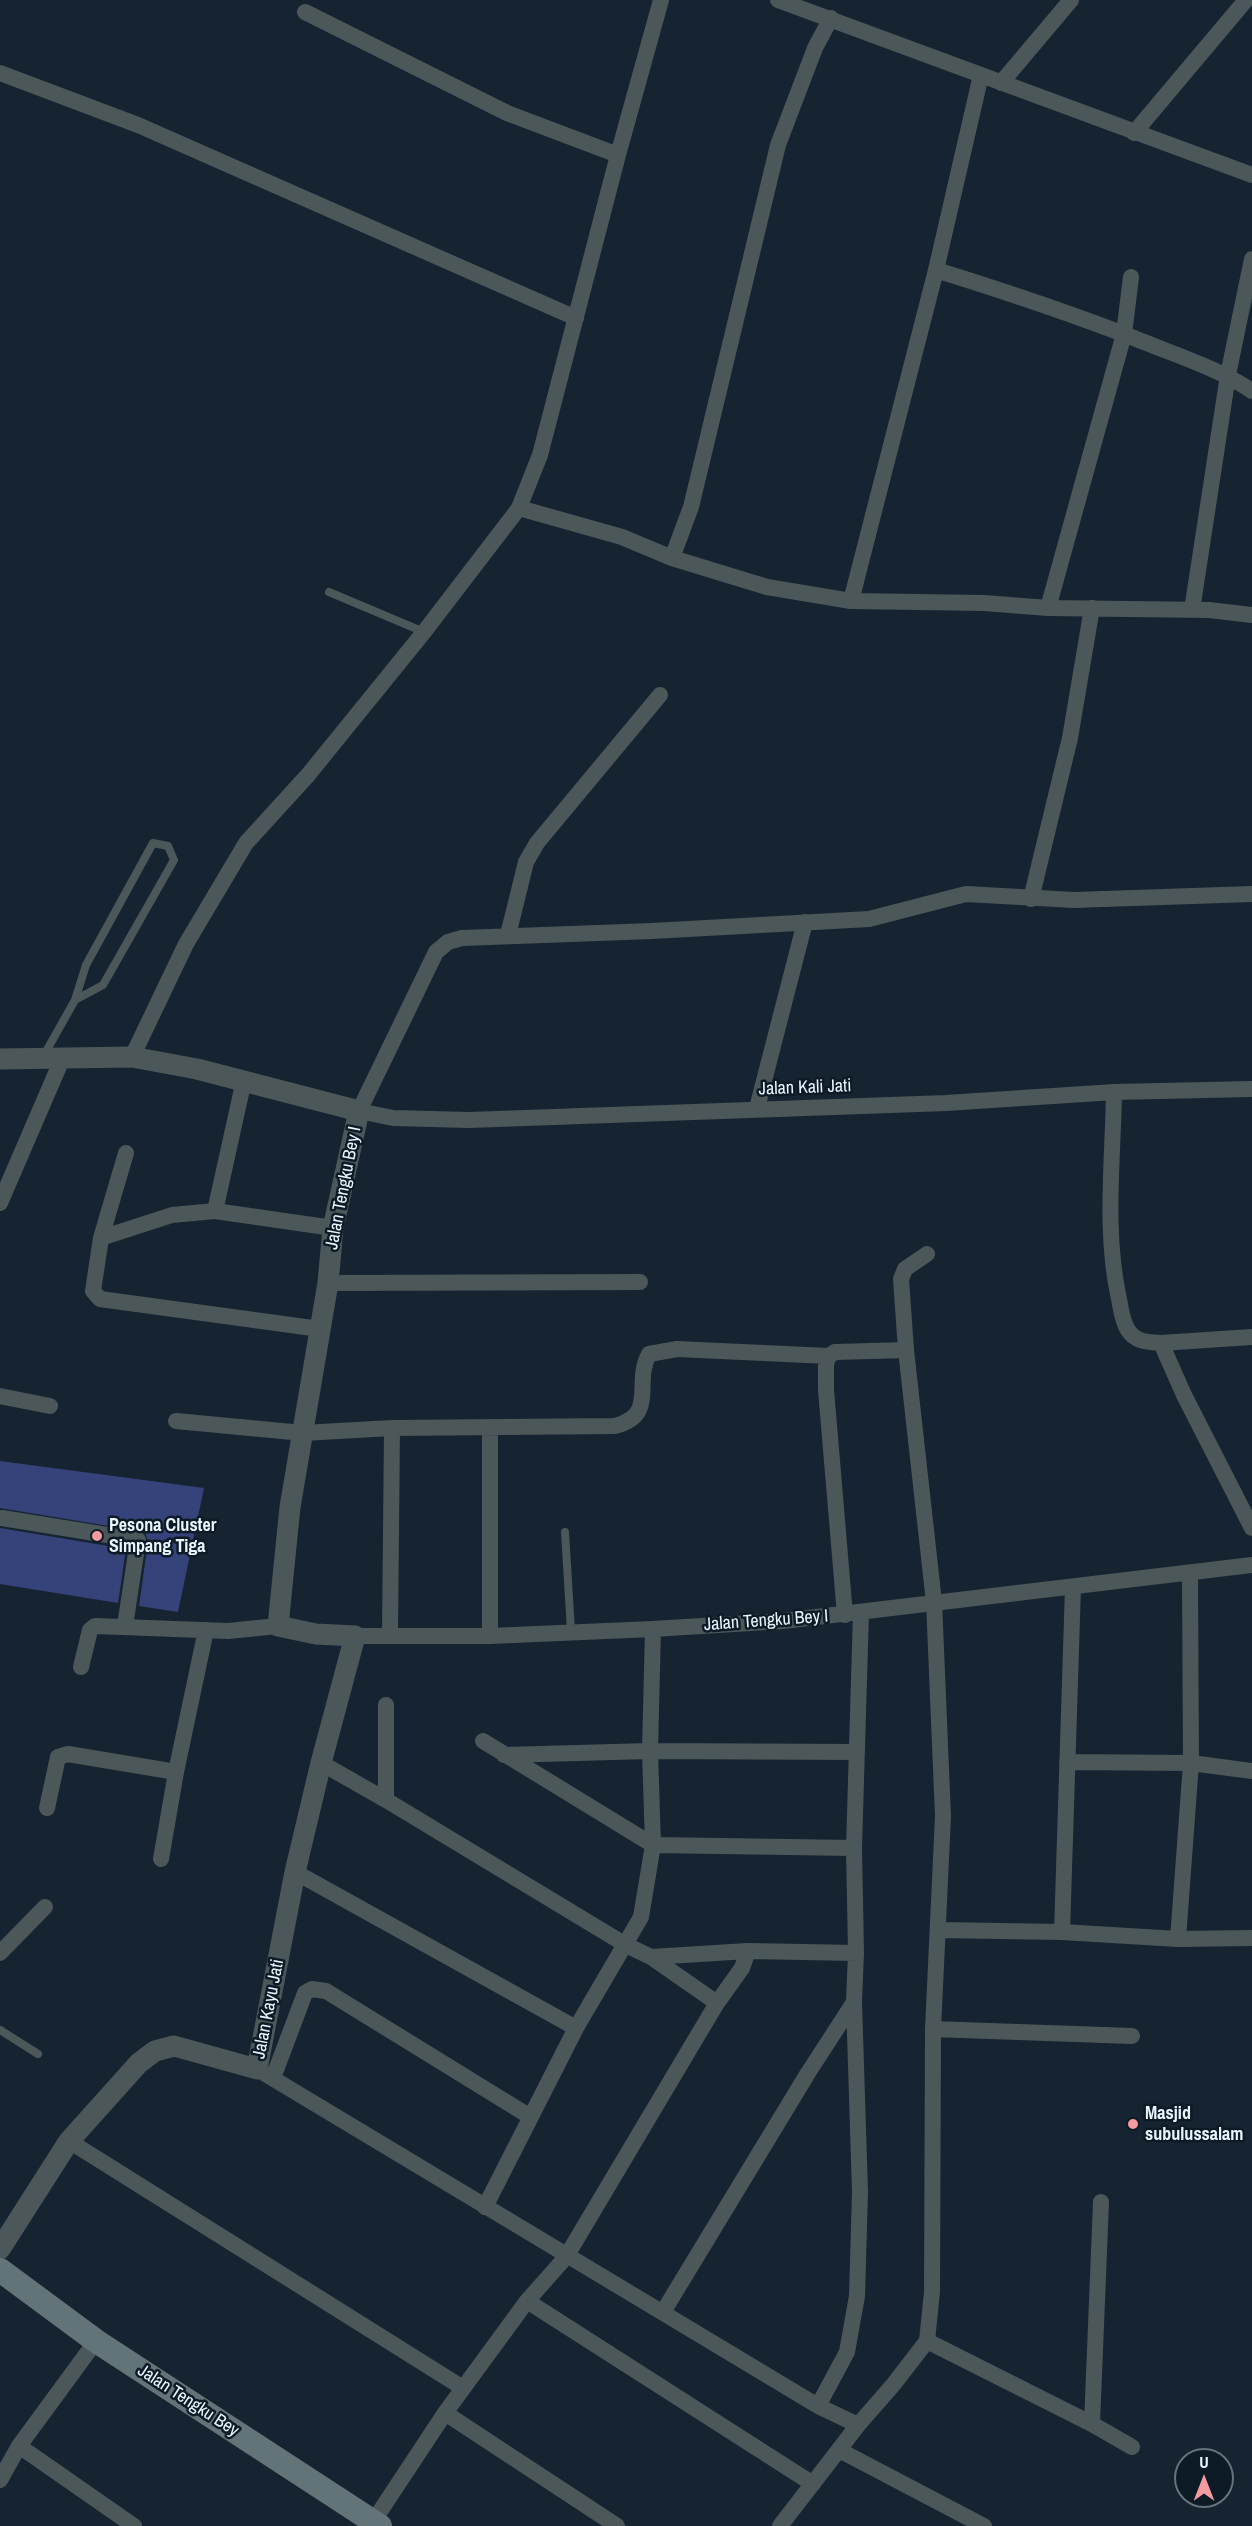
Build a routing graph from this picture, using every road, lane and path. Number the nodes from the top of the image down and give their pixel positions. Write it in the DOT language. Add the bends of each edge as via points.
graph roads {
  1 [pos="661,0"];
  2 [pos="778,0"];
  3 [pos="1071,0"];
  4 [pos="1246,0"];
  5 [pos="304,12"];
  6 [pos="831,18"];
  7 [pos="0,73"];
  8 [pos="981,75"];
  9 [pos="1001,83"];
  10 [pos="1134,133"];
  11 [pos="618,155"];
  12 [pos="1250,172"];
  13 [pos="1252,259"];
  14 [pos="936,270"];
  15 [pos="1131,277"];
  16 [pos="576,318"];
  17 [pos="1124,334"];
  18 [pos="1227,375"];
  19 [pos="1252,391"];
  20 [pos="519,508"];
  21 [pos="672,558"];
  22 [pos="329,592"];
  23 [pos="851,601"];
  24 [pos="1048,608"];
  25 [pos="1092,608"];
  26 [pos="1192,610"];
  27 [pos="1252,615"];
  28 [pos="424,632"];
  29 [pos="660,695"];
  30 [pos="1252,894"];
  31 [pos="1031,898"];
  32 [pos="805,922"];
  33 [pos="508,935"];
  34 [pos="75,1000"];
  35 [pos="53,1057"];
  36 [pos="132,1057"];
  37 [pos="0,1059"];
  38 [pos="244,1080"];
  39 [pos="1252,1089"];
  40 [pos="1114,1092"];
  41 [pos="757,1108"];
  42 [pos="359,1111"];
  43 [pos="126,1153"];
  44 [pos="0,1203"];
  45 [pos="214,1211"];
  46 [pos="333,1228"];
  47 [pos="102,1238"];
  48 [pos="927,1254"];
  49 [pos="640,1282"];
  50 [pos="328,1283"];
  51 [pos="320,1329"];
  52 [pos="1252,1337"];
  53 [pos="1161,1343"];
  54 [pos="906,1350"];
  55 [pos="829,1356"];
  56 [pos="0,1396"];
  57 [pos="50,1406"];
  58 [pos="176,1421"];
  59 [pos="490,1427"];
  60 [pos="392,1428"];
  61 [pos="303,1433"];
  62 [pos="2,1518"];
  63 [pos="1252,1528"];
  64 [pos="565,1532"];
  65 [pos="1252,1565"];
  66 [pos="1190,1574"];
  67 [pos="1072,1587"];
  68 [pos="934,1602"];
  69 [pos="853,1613"];
  70 [pos="125,1626"];
  71 [pos="278,1626"];
  72 [pos="653,1629"];
  73 [pos="206,1630"];
  74 [pos="571,1631"];
  75 [pos="390,1635"];
  76 [pos="355,1636"];
  77 [pos="490,1636"];
  78 [pos="81,1667"];
  79 [pos="386,1705"];
  80 [pos="483,1741"];
  81 [pos="650,1751"];
  82 [pos="857,1752"];
  83 [pos="503,1755"];
  84 [pos="1067,1762"];
  85 [pos="321,1763"];
  86 [pos="1191,1763"];
  87 [pos="1252,1771"];
  88 [pos="176,1772"];
  89 [pos="386,1800"];
  90 [pos="47,1808"];
  91 [pos="653,1845"];
  92 [pos="854,1848"];
  93 [pos="161,1859"];
  94 [pos="295,1872"];
  95 [pos="45,1907"];
  96 [pos="938,1930"];
  97 [pos="1062,1932"];
  98 [pos="1252,1938"];
  99 [pos="1178,1939"];
  100 [pos="626,1945"];
  101 [pos="748,1951"];
  102 [pos="0,1953"];
  103 [pos="856,1953"];
  104 [pos="651,1957"];
  105 [pos="854,2002"];
  106 [pos="717,2003"];
  107 [pos="576,2028"];
  108 [pos="933,2029"];
  109 [pos="0,2030"];
  110 [pos="1132,2037"];
  111 [pos="38,2054"];
  112 [pos="265,2074"];
  113 [pos="529,2116"];
  114 [pos="69,2141"];
  115 [pos="1101,2202"];
  116 [pos="485,2207"];
  117 [pos="0,2249"];
  118 [pos="566,2257"];
  119 [pos="0,2270"];
  120 [pos="527,2301"];
  121 [pos="663,2312"];
  122 [pos="96,2341"];
  123 [pos="927,2341"];
  124 [pos="463,2388"];
  125 [pos="818,2406"];
  126 [pos="445,2413"];
  127 [pos="1092,2424"];
  128 [pos="858,2425"];
  129 [pos="19,2446"];
  130 [pos="1132,2447"];
  131 [pos="839,2450"];
  132 [pos="0,2480"];
  133 [pos="813,2484"];
  134 [pos="377,2524"];
  135 [pos="134,2526"];
  136 [pos="616,2526"];
  137 [pos="780,2526"];
  138 [pos="984,2526"];
  1 -- 11 [label="street"];
  2 -- 6 [label="street"];
  3 -- 9 [label="street"];
  4 -- 10 [label="street"];
  5 -- 11 [label="street" via="507,113"];
  6 -- 8 [label="street"];
  6 -- 21 [label="street" via="815,48 778,145 691,507"];
  7 -- 16 [label="street" via="138,125"];
  8 -- 9 [label="street"];
  8 -- 14 [label="street"];
  9 -- 10 [label="street"];
  10 -- 12 [label="street"];
  11 -- 16 [label="street"];
  13 -- 18 [label="street"];
  14 -- 17 [label="street"];
  14 -- 23 [label="street"];
  15 -- 17 [label="street"];
  16 -- 20 [label="street" via="540,455"];
  17 -- 18 [label="street"];
  17 -- 24 [label="street"];
  18 -- 19 [label="street"];
  18 -- 26 [label="street"];
  20 -- 21 [label="street" via="622,537"];
  20 -- 28 [label="street"];
  21 -- 23 [label="street" via="767,587"];
  22 -- 28 [label="lane"];
  23 -- 24 [label="street"];
  24 -- 25 [label="street"];
  25 -- 26 [label="street"];
  25 -- 31 [label="street" via="1070,738"];
  26 -- 27 [label="street"];
  28 -- 36 [label="street" via="308,775 246,843 186,944"];
  29 -- 33 [label="street" via="537,843 526,862"];
  30 -- 31 [label="street"];
  31 -- 32 [label="street" via="966,894 869,919"];
  32 -- 33 [label="street"];
  32 -- 41 [label="street"];
  33 -- 42 [label="street" via="462,938 448,942 436,952"];
  34 -- 34 [label="lane" via="86,965 153,843 168,846 174,860 102,985"];
  34 -- 35 [label="lane"];
  35 -- 36 [label="street, Jalan Tengku Bey I"];
  35 -- 37 [label="street, Jalan Tengku Bey I"];
  35 -- 44 [label="street"];
  36 -- 38 [label="street, Jalan Tengku Bey I"];
  38 -- 42 [label="street, Jalan Tengku Bey I"];
  38 -- 45 [label="street"];
  39 -- 40 [label="street, Jalan Kali Jati"];
  40 -- 41 [label="street, Jalan Kali Jati" via="946,1103"];
  40 -- 53 [label="street" via="1112,1261 1117,1292 1128,1330 1134,1337"];
  41 -- 42 [label="street, Jalan Kali Jati" via="469,1120 393,1118"];
  42 -- 46 [label="street, Jalan Tengku Bey I"];
  43 -- 47 [label="street"];
  45 -- 46 [label="street"];
  45 -- 47 [label="street" via="172,1215"];
  46 -- 50 [label="street, Jalan Tengku Bey I"];
  47 -- 51 [label="street" via="93,1291 100,1299"];
  48 -- 54 [label="street" via="905,1269 901,1279"];
  49 -- 50 [label="street"];
  50 -- 51 [label="street, Jalan Tengku Bey I"];
  51 -- 61 [label="street, Jalan Tengku Bey I"];
  52 -- 53 [label="street"];
  53 -- 63 [label="street"];
  54 -- 55 [label="street" via="836,1352"];
  54 -- 68 [label="street"];
  55 -- 59 [label="street" via="677,1349 658,1352 649,1354 644,1362 640,1408 629,1422 615,1426"];
  55 -- 69 [label="street" via="826,1390"];
  56 -- 57 [label="street"];
  58 -- 61 [label="street"];
  59 -- 60 [label="street"];
  59 -- 77 [label="street"];
  60 -- 61 [label="street"];
  60 -- 75 [label="street"];
  61 -- 71 [label="street, Jalan Tengku Bey I"];
  62 -- 70 [label="street" via="138,1539"];
  64 -- 74 [label="lane"];
  65 -- 66 [label="street, Jalan Tengku Bey I"];
  66 -- 67 [label="street, Jalan Tengku Bey I"];
  66 -- 86 [label="street"];
  67 -- 68 [label="street, Jalan Tengku Bey I"];
  67 -- 84 [label="street"];
  68 -- 69 [label="street, Jalan Tengku Bey I"];
  68 -- 96 [label="street" via="943,1816"];
  69 -- 72 [label="street, Jalan Tengku Bey I"];
  69 -- 82 [label="street"];
  70 -- 73 [label="street, Jalan Tengku Bey I"];
  70 -- 78 [label="street, Jalan Tengku Bey I" via="95,1626 90,1630"];
  71 -- 73 [label="street, Jalan Tengku Bey I"];
  71 -- 76 [label="street, Jalan Tengku Bey I" via="316,1634"];
  72 -- 74 [label="street, Jalan Tengku Bey I"];
  72 -- 81 [label="street"];
  73 -- 88 [label="street"];
  74 -- 77 [label="street, Jalan Tengku Bey I"];
  75 -- 76 [label="street, Jalan Tengku Bey I"];
  75 -- 77 [label="street, Jalan Tengku Bey I"];
  76 -- 85 [label="street, Jalan Kayu Jati"];
  79 -- 89 [label="street"];
  80 -- 83 [label="street"];
  81 -- 82 [label="street"];
  81 -- 83 [label="street"];
  81 -- 91 [label="street"];
  82 -- 92 [label="street"];
  83 -- 91 [label="street"];
  84 -- 86 [label="street"];
  84 -- 97 [label="street"];
  85 -- 89 [label="street"];
  85 -- 94 [label="street, Jalan Kayu Jati"];
  86 -- 87 [label="street"];
  86 -- 99 [label="street"];
  88 -- 90 [label="street" via="68,1754 58,1757"];
  88 -- 93 [label="street"];
  89 -- 100 [label="street"];
  91 -- 92 [label="street"];
  91 -- 100 [label="street" via="641,1917"];
  92 -- 103 [label="street"];
  94 -- 107 [label="street"];
  94 -- 112 [label="street, Jalan Kayu Jati"];
  95 -- 102 [label="street"];
  96 -- 97 [label="street"];
  96 -- 108 [label="street"];
  97 -- 99 [label="street"];
  98 -- 99 [label="street"];
  100 -- 104 [label="street"];
  100 -- 107 [label="street"];
  101 -- 103 [label="street"];
  101 -- 104 [label="street"];
  101 -- 106 [label="street" via="742,1968"];
  103 -- 105 [label="street"];
  104 -- 106 [label="street"];
  105 -- 121 [label="street"];
  105 -- 125 [label="street" via="860,2192 857,2296 847,2352"];
  106 -- 118 [label="street"];
  107 -- 113 [label="street"];
  108 -- 110 [label="street"];
  108 -- 123 [label="street" via="932,2292"];
  109 -- 111 [label="lane"];
  112 -- 113 [label="street" via="305,1993 312,1989 326,1991"];
  112 -- 114 [label="street, Jalan Kayu Jati" via="174,2046 155,2051 139,2063"];
  112 -- 116 [label="street"];
  113 -- 116 [label="street"];
  114 -- 117 [label="street, Jalan Kayu Jati"];
  114 -- 124 [label="street"];
  115 -- 127 [label="street"];
  116 -- 118 [label="street"];
  118 -- 120 [label="street"];
  118 -- 121 [label="street"];
  119 -- 122 [label="main road, Jalan Tengku Bey"];
  120 -- 124 [label="street"];
  120 -- 133 [label="street"];
  121 -- 125 [label="street"];
  122 -- 129 [label="street"];
  122 -- 134 [label="main road, Jalan Tengku Bey"];
  123 -- 127 [label="street"];
  123 -- 128 [label="street"];
  124 -- 126 [label="street"];
  125 -- 128 [label="street"];
  126 -- 134 [label="street"];
  126 -- 136 [label="street"];
  127 -- 130 [label="street"];
  128 -- 131 [label="street"];
  129 -- 132 [label="street"];
  129 -- 135 [label="street"];
  131 -- 133 [label="street"];
  131 -- 138 [label="street"];
  133 -- 137 [label="street"];
}
